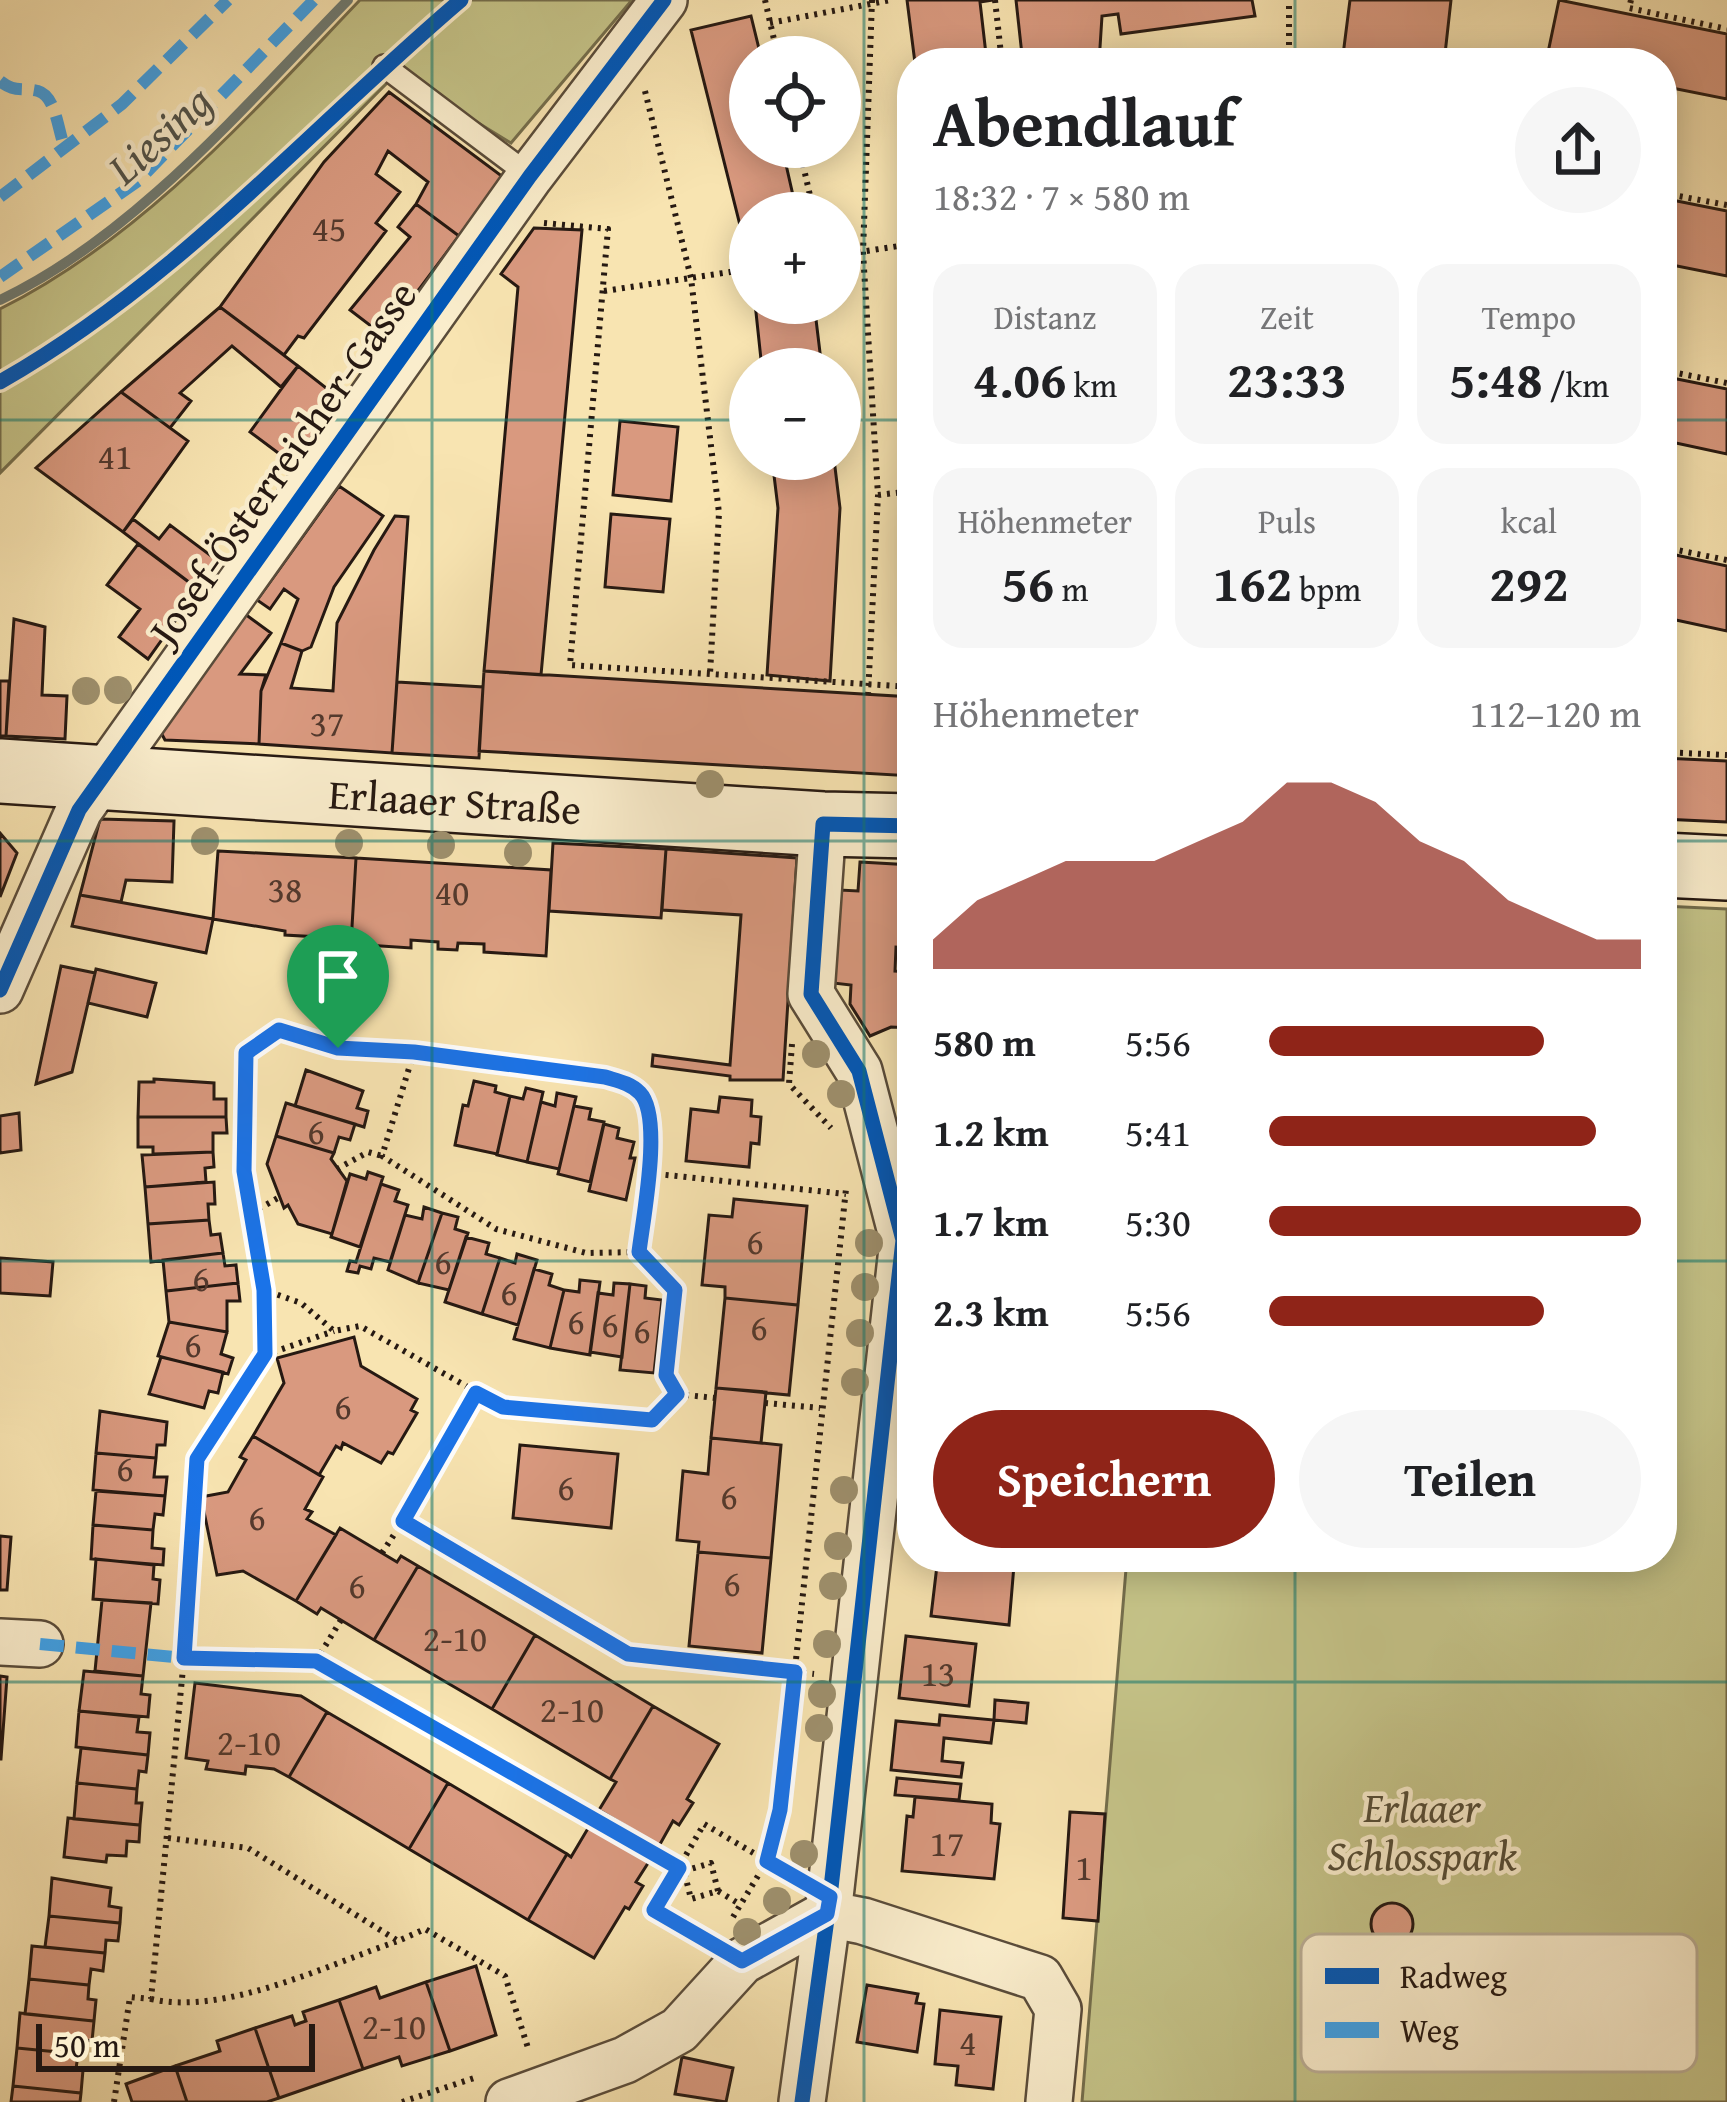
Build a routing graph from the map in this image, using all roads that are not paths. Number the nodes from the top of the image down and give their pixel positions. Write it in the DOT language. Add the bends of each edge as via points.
graph roads {
  1 [pos="664,0"];
  2 [pos="383,66"];
  3 [pos="530,176"];
  4 [pos="0,771"];
  5 [pos="101,778"];
  6 [pos="823,824"];
  7 [pos="897,826"];
  8 [pos="1677,866"];
  9 [pos="1727,868"];
  10 [pos="0,990"];
  11 [pos="897,1217"];
  12 [pos="897,1294"];
  13 [pos="829,1906"];
  14 [pos="514,2088"];
  15 [pos="802,2102"];
  16 [pos="1049,2102"];
  1 -- 3 [label="street, Josef-Österreicher-Gasse"];
  2 -- 3 [label="lane"];
  3 -- 5 [label="street, Josef-Österreicher-Gasse"];
  4 -- 5 [label="main road, Erlaaer Straße"];
  5 -- 6 [label="main road, Erlaaer Straße"];
  5 -- 10 [label="street, Josef-Österreicher-Gasse" via="79,810"];
  6 -- 7 [label="main road, Erlaaer Straße"];
  6 -- 11 [label="street" via="811,994 859,1071"];
  8 -- 9 [label="main road"];
  12 -- 13 [label="street"];
  13 -- 14 [label="street" via="729,1953 680,2030 625,2060"];
  13 -- 15 [label="street"];
  13 -- 16 [label="street" via="1040,1978 1058,2008"];
}
